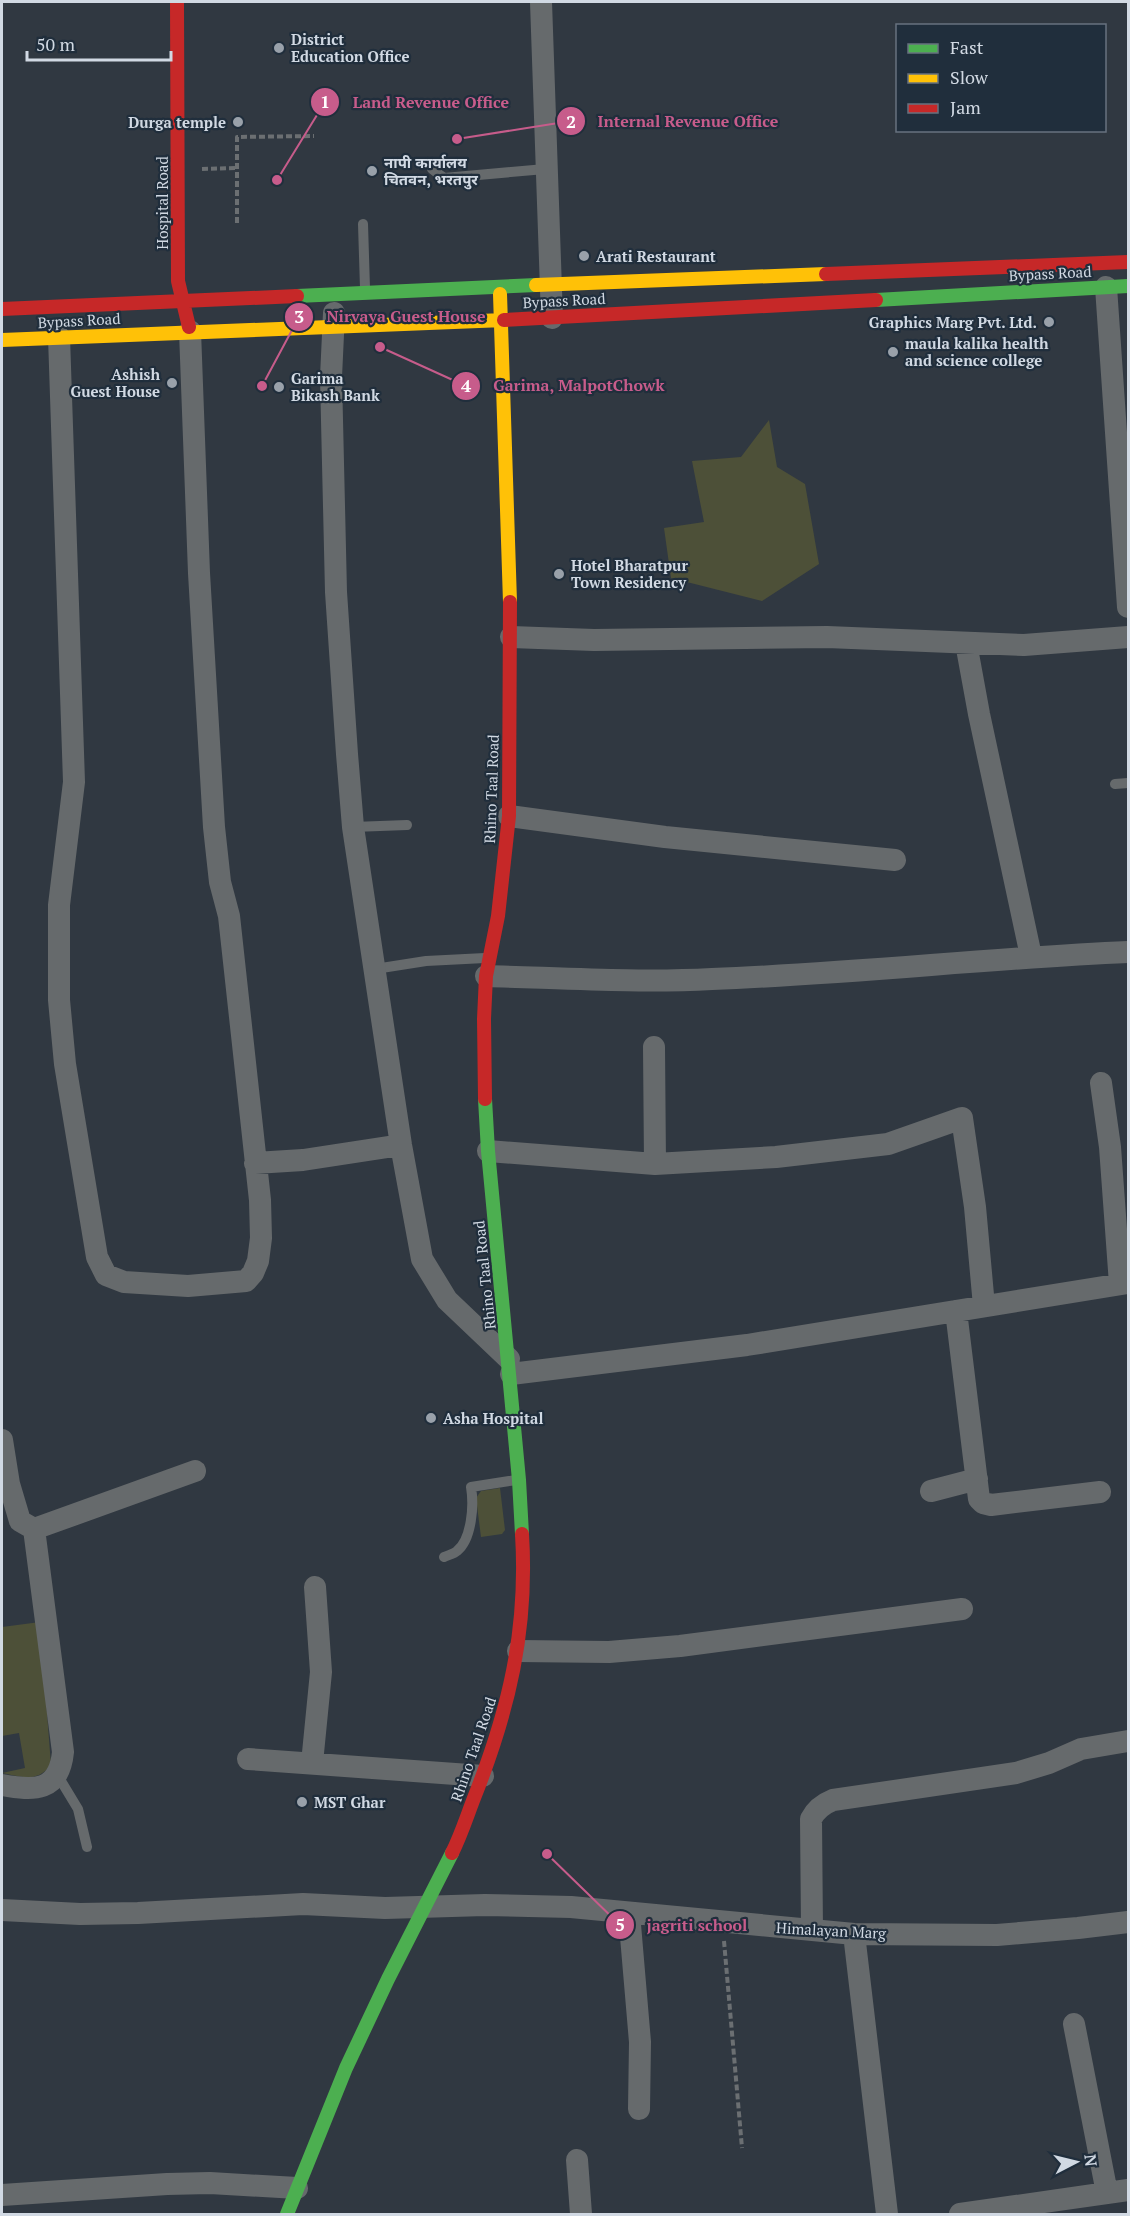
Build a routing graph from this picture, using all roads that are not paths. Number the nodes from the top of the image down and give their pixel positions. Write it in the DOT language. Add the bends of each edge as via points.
graph roads {
  1 [pos="177,2"];
  2 [pos="541,2"];
  3 [pos="545,168"];
  4 [pos="432,169"];
  5 [pos="363,224"];
  6 [pos="1128,262"];
  7 [pos="551,284"];
  8 [pos="1128,286"];
  9 [pos="499,287"];
  10 [pos="1106,287"];
  11 [pos="333,294"];
  12 [pos="182,302"];
  13 [pos="365,308"];
  14 [pos="2,309"];
  15 [pos="552,318"];
  16 [pos="500,319"];
  17 [pos="334,325"];
  18 [pos="190,331"];
  19 [pos="58,337"];
  20 [pos="2,340"];
  21 [pos="1128,606"];
  22 [pos="511,637"];
  23 [pos="1128,637"];
  24 [pos="966,643"];
  25 [pos="1128,783"];
  26 [pos="1115,784"];
  27 [pos="508,816"];
  28 [pos="407,825"];
  29 [pos="353,827"];
  30 [pos="896,860"];
  31 [pos="1128,951"];
  32 [pos="1031,956"];
  33 [pos="487,967"];
  34 [pos="375,969"];
  35 [pos="654,1047"];
  36 [pos="1101,1083"];
  37 [pos="401,1145"];
  38 [pos="1119,1146"];
  39 [pos="488,1151"];
  40 [pos="255,1163"];
  41 [pos="655,1164"];
  42 [pos="1124,1284"];
  43 [pos="984,1306"];
  44 [pos="956,1311"];
  45 [pos="510,1367"];
  46 [pos="2,1440"];
  47 [pos="195,1471"];
  48 [pos="977,1479"];
  49 [pos="519,1480"];
  50 [pos="931,1491"];
  51 [pos="1100,1492"];
  52 [pos="34,1529"];
  53 [pos="444,1557"];
  54 [pos="315,1587"];
  55 [pos="962,1609"];
  56 [pos="518,1651"];
  57 [pos="1128,1741"];
  58 [pos="248,1759"];
  59 [pos="312,1763"];
  60 [pos="57,1776"];
  61 [pos="483,1776"];
  62 [pos="2,1785"];
  63 [pos="87,1847"];
  64 [pos="426,1906"];
  65 [pos="2,1910"];
  66 [pos="629,1913"];
  67 [pos="1128,1922"];
  68 [pos="812,1930"];
  69 [pos="854,1934"];
  70 [pos="1074,2024"];
  71 [pos="639,2109"];
  72 [pos="577,2160"];
  73 [pos="297,2188"];
  74 [pos="1118,2191"];
  75 [pos="2,2195"];
  76 [pos="287,2214"];
  77 [pos="581,2214"];
  78 [pos="887,2214"];
  79 [pos="960,2214"];
  1 -- 12 [label="main road, Hospital Road" via="178,281"];
  2 -- 3 [label="street"];
  3 -- 4 [label="lane" via="444,178"];
  3 -- 7 [label="street"];
  5 -- 13 [label="lane"];
  6 -- 7 [label="main road, Bypass Road"];
  7 -- 9 [label="main road, Bypass Road"];
  7 -- 15 [label="street"];
  8 -- 10 [label="main road, Bypass Road"];
  9 -- 13 [label="main road, Bypass Road"];
  9 -- 16 [label="main road, Rhino Taal Road"];
  10 -- 15 [label="main road, Bypass Road"];
  10 -- 21 [label="street"];
  11 -- 12 [label="main road, Bypass Road"];
  11 -- 13 [label="main road, Bypass Road"];
  11 -- 17 [label="street"];
  12 -- 14 [label="main road, Bypass Road"];
  12 -- 18 [label="main road, Hospital Road"];
  13 -- 16 [label="main road, Bypass Road"];
  13 -- 17 [label="main road, Bypass Road"];
  15 -- 16 [label="main road, Bypass Road"];
  16 -- 22 [label="main road, Rhino Taal Road"];
  17 -- 18 [label="main road, Bypass Road"];
  17 -- 29 [label="street" via="331,376 336,591"];
  18 -- 19 [label="main road, Bypass Road"];
  18 -- 40 [label="street" via="214,827 220,882 229,916"];
  19 -- 20 [label="main road, Bypass Road"];
  19 -- 40 [label="street" via="74,782 59,905 59,1000 65,1064 97,1257 106,1275 124,1282 188,1286 246,1281 254,1273 261,1238"];
  22 -- 24 [label="street" via="828,637"];
  22 -- 27 [label="main road, Rhino Taal Road"];
  23 -- 24 [label="street" via="1023,645"];
  24 -- 32 [label="street"];
  25 -- 26 [label="lane"];
  27 -- 30 [label="street" via="665,837"];
  27 -- 33 [label="main road, Rhino Taal Road" via="498,916"];
  28 -- 29 [label="lane"];
  29 -- 34 [label="street"];
  31 -- 32 [label="street"];
  32 -- 33 [label="street" via="712,980 629,981"];
  33 -- 34 [label="lane" via="426,961"];
  33 -- 39 [label="main road, Rhino Taal Road"];
  34 -- 37 [label="street"];
  35 -- 41 [label="street"];
  36 -- 38 [label="street"];
  37 -- 40 [label="street"];
  37 -- 45 [label="street" via="422,1259 447,1300"];
  38 -- 42 [label="street"];
  39 -- 41 [label="street"];
  39 -- 45 [label="main road, Rhino Taal Road"];
  41 -- 43 [label="street" via="776,1157 888,1144 962,1118"];
  42 -- 43 [label="street"];
  43 -- 44 [label="street"];
  44 -- 45 [label="street" via="747,1345"];
  44 -- 48 [label="street"];
  45 -- 49 [label="main road, Rhino Taal Road"];
  46 -- 52 [label="street" via="20,1521"];
  47 -- 52 [label="street"];
  48 -- 50 [label="street"];
  48 -- 51 [label="street" via="979,1499 991,1505"];
  49 -- 53 [label="lane" via="471,1487 473,1514 463,1544"];
  49 -- 56 [label="main road, Rhino Taal Road" via="523,1548"];
  52 -- 60 [label="street" via="63,1752"];
  54 -- 59 [label="street" via="321,1672"];
  55 -- 56 [label="street" via="656,1648 598,1653"];
  56 -- 61 [label="main road, Rhino Taal Road" via="506,1708"];
  57 -- 68 [label="street" via="1081,1749 1016,1773 823,1804 811,1819"];
  58 -- 59 [label="street"];
  59 -- 61 [label="street"];
  60 -- 62 [label="street" via="46,1785 24,1789"];
  60 -- 63 [label="lane" via="78,1809"];
  61 -- 64 [label="main road, Rhino Taal Road"];
  64 -- 65 [label="street, Himalayan Marg" via="303,1904 114,1913"];
  64 -- 66 [label="street, Himalayan Marg" via="571,1907"];
  64 -- 73 [label="main road, Rhino Taal Road" via="346,2068"];
  66 -- 68 [label="street, Himalayan Marg"];
  66 -- 71 [label="street" via="640,2042"];
  67 -- 69 [label="street, Himalayan Marg" via="997,1935"];
  68 -- 69 [label="street, Himalayan Marg"];
  69 -- 78 [label="street"];
  70 -- 74 [label="street"];
  72 -- 77 [label="street"];
  73 -- 75 [label="street" via="167,2184"];
  73 -- 76 [label="main road, Rhino Taal Road"];
  74 -- 79 [label="street"];
}
